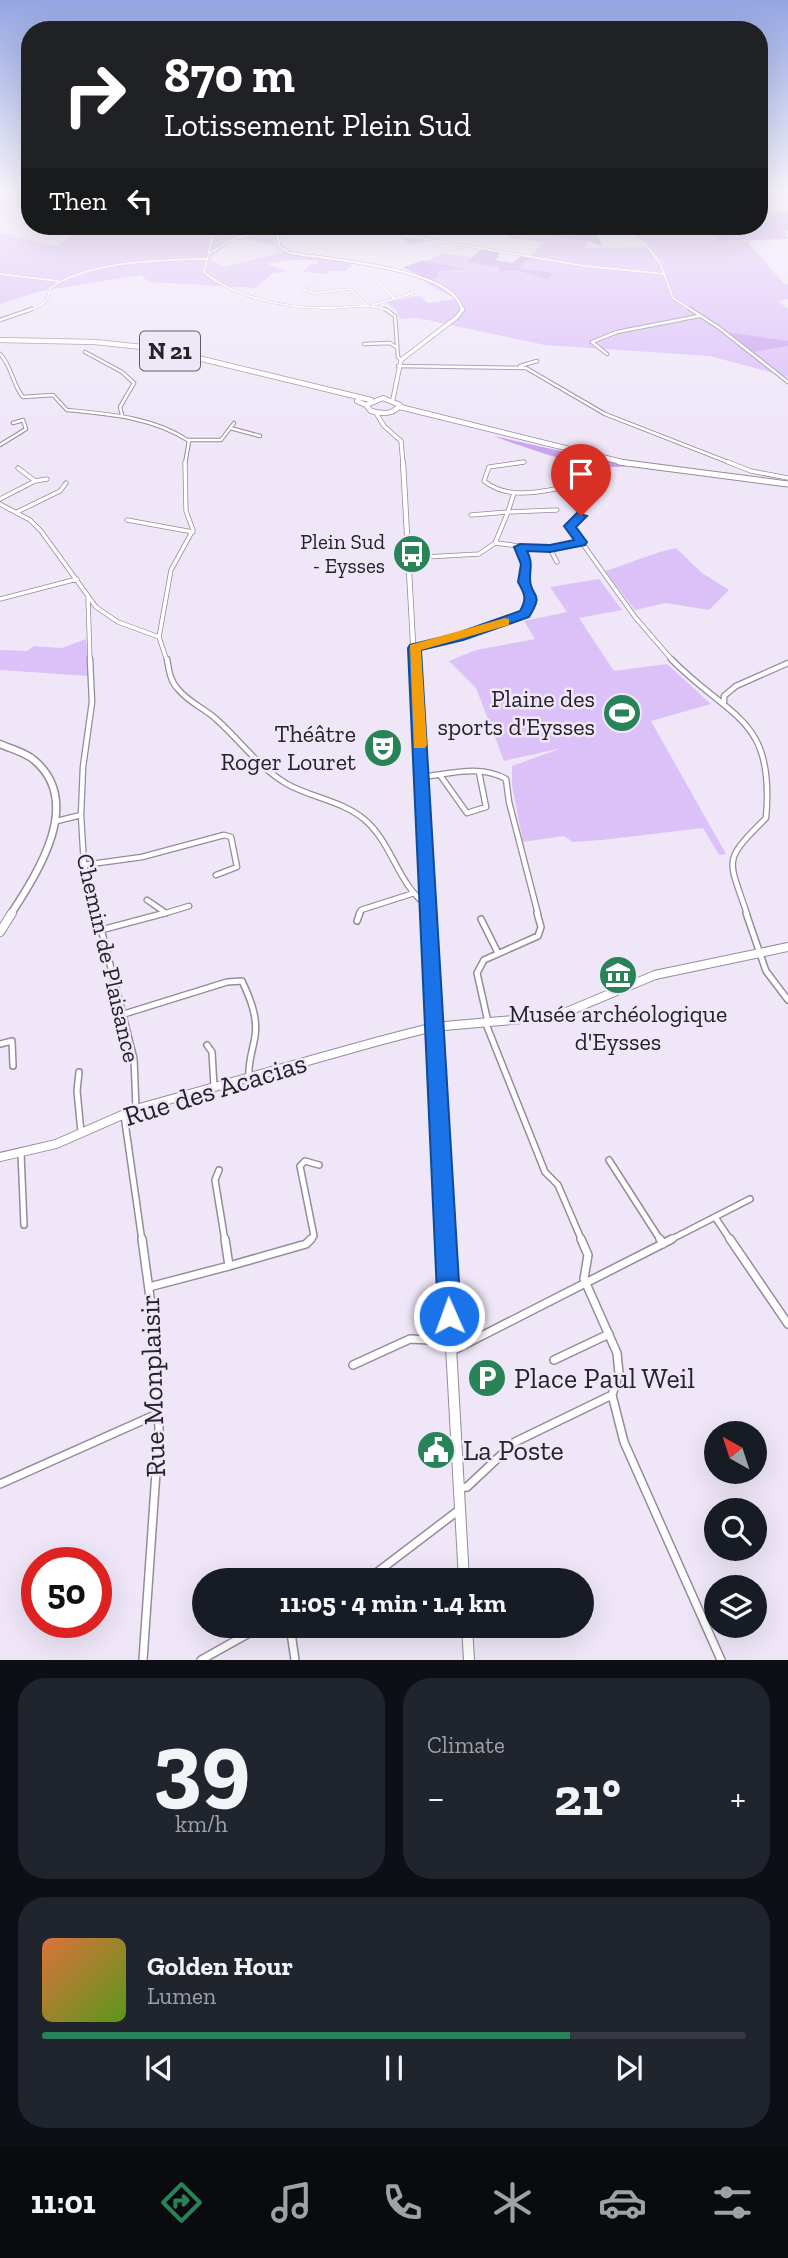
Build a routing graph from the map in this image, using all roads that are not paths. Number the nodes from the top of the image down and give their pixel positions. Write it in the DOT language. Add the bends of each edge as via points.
graph roads {
  1 [pos="105,268"];
  2 [pos="205,268"];
  3 [pos="385,268"];
  4 [pos="610,268"];
  5 [pos="662,268"];
  6 [pos="0,274"];
  7 [pos="665,274"];
  8 [pos="376,279"];
  9 [pos="58,281"];
  10 [pos="319,281"];
  11 [pos="409,284"];
  12 [pos="395,300"];
  13 [pos="368,306"];
  14 [pos="372,306"];
  15 [pos="700,316"];
  16 [pos="0,320"];
  17 [pos="0,340"];
  18 [pos="364,344"];
  19 [pos="397,347"];
  20 [pos="85,352"];
  21 [pos="0,354"];
  22 [pos="607,354"];
  23 [pos="401,360"];
  24 [pos="537,361"];
  25 [pos="398,366"];
  26 [pos="519,366"];
  27 [pos="398,378"];
  28 [pos="788,382"];
  29 [pos="336,392"];
  30 [pos="379,398"];
  31 [pos="393,399"];
  32 [pos="371,400"];
  33 [pos="366,405"];
  34 [pos="400,407"];
  35 [pos="390,412"];
  36 [pos="376,413"];
  37 [pos="122,415"];
  38 [pos="450,421"];
  39 [pos="13,423"];
  40 [pos="234,423"];
  41 [pos="384,426"];
  42 [pos="230,428"];
  43 [pos="260,436"];
  44 [pos="188,440"];
  45 [pos="0,444"];
  46 [pos="524,462"];
  47 [pos="18,467"];
  48 [pos="560,477"];
  49 [pos="788,478"];
  50 [pos="47,479"];
  51 [pos="36,481"];
  52 [pos="66,483"];
  53 [pos="788,484"];
  54 [pos="566,487"];
  55 [pos="514,493"];
  56 [pos="0,502"];
  57 [pos="557,510"];
  58 [pos="17,512"];
  59 [pos="508,512"];
  60 [pos="496,513"];
  61 [pos="471,515"];
  62 [pos="505,518"];
  63 [pos="127,520"];
  64 [pos="192,531"];
  65 [pos="495,542"];
  66 [pos="581,542"];
  67 [pos="520,547"];
  68 [pos="550,549"];
  69 [pos="408,558"];
  70 [pos="557,562"];
  71 [pos="77,579"];
  72 [pos="88,598"];
  73 [pos="0,599"];
  74 [pos="159,637"];
  75 [pos="414,648"];
  76 [pos="788,663"];
  77 [pos="724,702"];
  78 [pos="0,744"];
  79 [pos="479,772"];
  80 [pos="440,775"];
  81 [pos="421,777"];
  82 [pos="81,815"];
  83 [pos="57,821"];
  84 [pos="83,865"];
  85 [pos="216,875"];
  86 [pos="414,893"];
  87 [pos="147,900"];
  88 [pos="189,906"];
  89 [pos="429,906"];
  90 [pos="166,913"];
  91 [pos="481,919"];
  92 [pos="357,921"];
  93 [pos="101,930"];
  94 [pos="0,932"];
  95 [pos="788,947"];
  96 [pos="499,953"];
  97 [pos="760,954"];
  98 [pos="788,1000"];
  99 [pos="124,1014"];
  100 [pos="487,1022"];
  101 [pos="433,1027"];
  102 [pos="0,1044"];
  103 [pos="207,1045"];
  104 [pos="13,1066"];
  105 [pos="79,1072"];
  106 [pos="249,1077"];
  107 [pos="214,1088"];
  108 [pos="136,1109"];
  109 [pos="124,1114"];
  110 [pos="81,1133"];
  111 [pos="21,1153"];
  112 [pos="0,1157"];
  113 [pos="609,1160"];
  114 [pos="318,1165"];
  115 [pos="219,1170"];
  116 [pos="750,1199"];
  117 [pos="715,1217"];
  118 [pos="24,1225"];
  119 [pos="663,1244"];
  120 [pos="229,1266"];
  121 [pos="586,1284"];
  122 [pos="149,1287"];
  123 [pos="788,1324"];
  124 [pos="609,1334"];
  125 [pos="451,1347"];
  126 [pos="554,1360"];
  127 [pos="353,1365"];
  128 [pos="612,1395"];
  129 [pos="158,1414"];
  130 [pos="0,1484"];
  131 [pos="457,1488"];
  132 [pos="459,1510"];
  133 [pos="383,1568"];
  134 [pos="463,1568"];
  135 [pos="240,1638"];
  136 [pos="292,1638"];
  137 [pos="468,1638"];
  138 [pos="143,1660"];
  139 [pos="201,1660"];
  140 [pos="295,1660"];
  141 [pos="469,1660"];
  142 [pos="720,1660"];
  1 -- 9 [label="street"];
  2 -- 13 [label="street" via="209,279 225,287 316,308"];
  3 -- 23 [label="main road" via="407,272 455,294 462,302 457,317"];
  4 -- 7 [label="street"];
  5 -- 7 [label="street"];
  6 -- 9 [label="street"];
  7 -- 15 [label="street" via="670,295"];
  8 -- 12 [label="street"];
  9 -- 16 [label="street" via="44,304"];
  10 -- 13 [label="street" via="303,290 350,289"];
  11 -- 12 [label="street" via="413,293"];
  12 -- 14 [label="street"];
  13 -- 14 [label="street"];
  14 -- 19 [label="street" via="393,313"];
  15 -- 22 [label="street" via="617,332 592,342"];
  15 -- 28 [label="street"];
  17 -- 29 [label="main road, N 21" via="144,347"];
  18 -- 19 [label="street"];
  19 -- 23 [label="street"];
  20 -- 37 [label="street" via="134,383 120,407"];
  21 -- 37 [label="street" via="23,397 53,395 67,410"];
  23 -- 25 [label="main road"];
  24 -- 26 [label="street"];
  25 -- 26 [label="street"];
  25 -- 27 [label="main road"];
  26 -- 49 [label="street" via="605,414 751,471"];
  27 -- 30 [label="main road" via="387,395"];
  27 -- 31 [label="main road"];
  29 -- 32 [label="main road, N 21"];
  29 -- 33 [label="main road, N 21"];
  30 -- 31 [label="main road"];
  30 -- 32 [label="main road"];
  31 -- 34 [label="main road"];
  32 -- 33 [label="main road"];
  33 -- 36 [label="main road"];
  34 -- 35 [label="main road"];
  34 -- 38 [label="main road"];
  35 -- 36 [label="main road"];
  35 -- 38 [label="main road"];
  35 -- 41 [label="main road"];
  36 -- 41 [label="main road"];
  37 -- 44 [label="street"];
  38 -- 53 [label="main road" via="606,460"];
  39 -- 45 [label="street" via="23,420 26,429"];
  40 -- 42 [label="street"];
  41 -- 69 [label="main road" via="401,441"];
  42 -- 43 [label="street"];
  42 -- 44 [label="street" via="221,440"];
  44 -- 64 [label="street" via="186,511"];
  46 -- 55 [label="street" via="488,468 484,480 494,489"];
  47 -- 51 [label="street"];
  48 -- 54 [label="street"];
  50 -- 51 [label="street"];
  51 -- 56 [label="street"];
  52 -- 58 [label="street" via="60,491"];
  54 -- 55 [label="street"];
  54 -- 66 [label="street" via="583,511 570,526"];
  55 -- 59 [label="street"];
  56 -- 58 [label="street"];
  57 -- 59 [label="street"];
  58 -- 71 [label="street" via="41,531"];
  59 -- 60 [label="street"];
  59 -- 62 [label="street"];
  60 -- 61 [label="street"];
  60 -- 62 [label="street"];
  62 -- 65 [label="street"];
  63 -- 64 [label="street"];
  64 -- 74 [label="street" via="171,570"];
  65 -- 67 [label="street"];
  65 -- 69 [label="street" via="472,556"];
  66 -- 68 [label="street"];
  66 -- 77 [label="street" via="678,666"];
  67 -- 68 [label="street"];
  67 -- 75 [label="street" via="527,564 524,582 532,601 525,614"];
  68 -- 70 [label="street"];
  69 -- 75 [label="main road"];
  71 -- 72 [label="street"];
  71 -- 73 [label="street"];
  72 -- 74 [label="street" via="118,622"];
  72 -- 82 [label="street, Chemin de Plaisance" via="92,702"];
  74 -- 86 [label="street" via="166,646 176,688 281,780 364,820"];
  75 -- 81 [label="main road"];
  76 -- 77 [label="street" via="766,677 729,690"];
  77 -- 97 [label="street" via="753,732 767,763 766,818 735,849 731,867"];
  78 -- 83 [label="main road" via="28,754 49,774 56,787"];
  79 -- 80 [label="street"];
  79 -- 80 [label="street" via="486,807 467,813"];
  79 -- 96 [label="street" via="506,779 541,927 538,936"];
  80 -- 81 [label="street"];
  81 -- 89 [label="main road"];
  82 -- 83 [label="street"];
  82 -- 84 [label="street, Chemin de Plaisance"];
  83 -- 94 [label="main road" via="33,880"];
  84 -- 85 [label="street" via="231,837 237,867"];
  84 -- 93 [label="street, Chemin de Plaisance"];
  86 -- 89 [label="street"];
  86 -- 92 [label="street" via="361,910"];
  87 -- 90 [label="street"];
  88 -- 90 [label="street"];
  89 -- 101 [label="main road"];
  90 -- 93 [label="street"];
  91 -- 96 [label="street"];
  93 -- 99 [label="street, Chemin de Plaisance"];
  95 -- 97 [label="main road, Rue des Acacias"];
  96 -- 100 [label="street" via="484,960 477,973"];
  97 -- 98 [label="street" via="766,971"];
  97 -- 100 [label="main road, Rue des Acacias" via="654,975 557,1016"];
  99 -- 106 [label="street" via="242,981 256,1024 248,1055"];
  99 -- 108 [label="street, Chemin de Plaisance" via="134,1059"];
  100 -- 101 [label="main road, Rue des Acacias"];
  100 -- 121 [label="street" via="545,1172 558,1185 588,1255"];
  101 -- 106 [label="main road, Rue des Acacias"];
  101 -- 125 [label="main road"];
  102 -- 104 [label="street" via="12,1041"];
  103 -- 107 [label="street" via="212,1052"];
  105 -- 110 [label="street"];
  106 -- 107 [label="main road, Rue des Acacias"];
  107 -- 108 [label="main road, Rue des Acacias"];
  108 -- 109 [label="main road, Rue des Acacias"];
  109 -- 110 [label="main road, Rue des Acacias"];
  109 -- 122 [label="street, Rue Monplaisir"];
  110 -- 111 [label="main road, Rue des Acacias"];
  111 -- 112 [label="main road, Rue des Acacias"];
  111 -- 118 [label="street"];
  113 -- 119 [label="street"];
  114 -- 120 [label="street" via="305,1161 300,1166 314,1236 306,1244"];
  115 -- 120 [label="street" via="215,1180"];
  116 -- 117 [label="street"];
  117 -- 119 [label="street"];
  117 -- 123 [label="street"];
  119 -- 121 [label="street"];
  120 -- 122 [label="street"];
  121 -- 124 [label="street"];
  121 -- 125 [label="street"];
  122 -- 129 [label="street, Rue Monplaisir"];
  124 -- 126 [label="street"];
  124 -- 128 [label="street" via="619,1373"];
  125 -- 127 [label="street" via="410,1339"];
  125 -- 131 [label="main road"];
  128 -- 131 [label="street" via="515,1442 467,1487"];
  128 -- 142 [label="street" via="624,1442"];
  129 -- 130 [label="street"];
  129 -- 138 [label="street, Rue Monplaisir"];
  131 -- 132 [label="main road"];
  132 -- 133 [label="street"];
  132 -- 134 [label="main road"];
  135 -- 139 [label="street"];
  136 -- 140 [label="street"];
  137 -- 141 [label="main road"];
}
